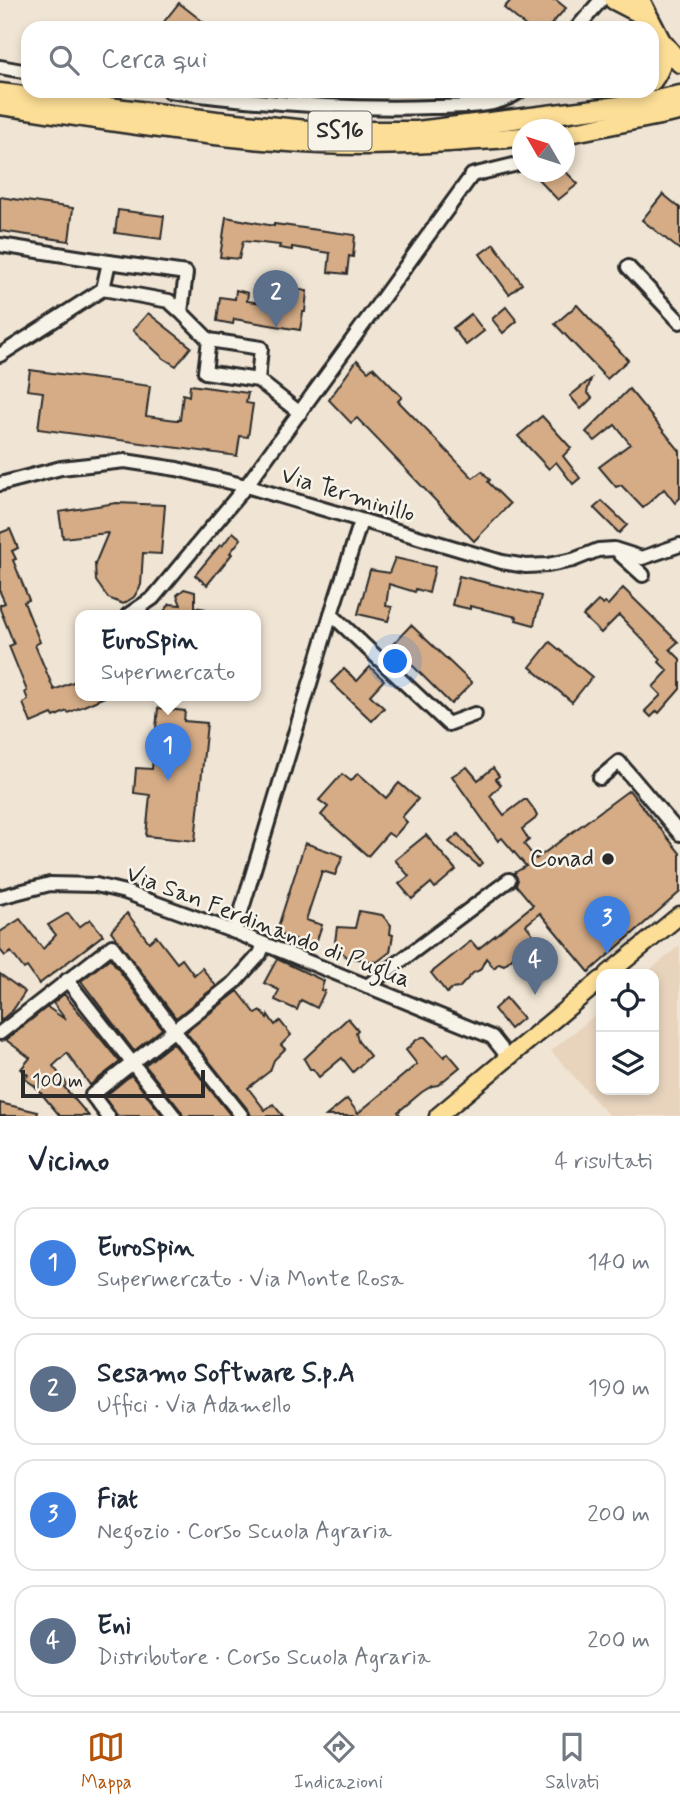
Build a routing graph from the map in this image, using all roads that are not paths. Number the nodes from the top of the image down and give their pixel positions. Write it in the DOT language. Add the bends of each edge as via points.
graph roads {
  1 [pos="601,0"];
  2 [pos="614,0"];
  3 [pos="644,8"];
  4 [pos="583,21"];
  5 [pos="659,37"];
  6 [pos="661,41"];
  7 [pos="680,62"];
  8 [pos="0,67"];
  9 [pos="21,71"];
  10 [pos="659,72"];
  11 [pos="0,93"];
  12 [pos="680,94"];
  13 [pos="21,96"];
  14 [pos="39,98"];
  15 [pos="224,98"];
  16 [pos="505,98"];
  17 [pos="621,98"];
  18 [pos="0,105"];
  19 [pos="597,108"];
  20 [pos="680,111"];
  21 [pos="680,121"];
  22 [pos="575,132"];
  23 [pos="575,133"];
  24 [pos="512,138"];
  25 [pos="512,166"];
  26 [pos="0,245"];
  27 [pos="109,262"];
  28 [pos="628,267"];
  29 [pos="103,289"];
  30 [pos="181,312"];
  31 [pos="680,322"];
  32 [pos="209,340"];
  33 [pos="0,355"];
  34 [pos="258,380"];
  35 [pos="300,413"];
  36 [pos="0,484"];
  37 [pos="246,486"];
  38 [pos="361,521"];
  39 [pos="680,544"];
  40 [pos="614,549"];
  41 [pos="643,575"];
  42 [pos="135,610"];
  43 [pos="331,614"];
  44 [pos="475,714"];
  45 [pos="600,778"];
  46 [pos="680,834"];
  47 [pos="509,880"];
  48 [pos="0,897"];
  49 [pos="680,915"];
  50 [pos="235,932"];
  51 [pos="264,944"];
  52 [pos="614,969"];
  53 [pos="66,979"];
  54 [pos="596,984"];
  55 [pos="367,986"];
  56 [pos="173,1029"];
  57 [pos="0,1033"];
  58 [pos="508,1057"];
  59 [pos="132,1063"];
  60 [pos="108,1116"];
  61 [pos="174,1116"];
  62 [pos="242,1116"];
  63 [pos="438,1116"];
  1 -- 4 [label="street"];
  2 -- 3 [label="highway"];
  5 -- 6 [label="highway"];
  6 -- 7 [label="highway"];
  6 -- 10 [label="highway"];
  8 -- 9 [label="street"];
  11 -- 13 [label="highway, SS16"];
  12 -- 19 [label="highway, SS16"];
  14 -- 19 [label="highway, SS16" via="317,131 417,131"];
  15 -- 16 [label="street" via="386,108 474,106"];
  17 -- 19 [label="highway"];
  18 -- 24 [label="highway, SS16" via="321,144 422,145"];
  20 -- 22 [label="highway"];
  21 -- 23 [label="highway" via="626,132"];
  25 -- 35 [label="street" via="472,176"];
  26 -- 27 [label="street"];
  27 -- 29 [label="street"];
  27 -- 30 [label="street" via="186,273"];
  28 -- 31 [label="street"];
  29 -- 30 [label="street" via="169,301"];
  29 -- 33 [label="street"];
  30 -- 32 [label="street"];
  32 -- 34 [label="street" via="261,348"];
  32 -- 34 [label="street" via="205,372"];
  34 -- 35 [label="street"];
  35 -- 37 [label="street"];
  36 -- 37 [label="street, Via Terminillo" via="61,468 125,461"];
  37 -- 38 [label="street, Via Terminillo"];
  37 -- 42 [label="street" via="153,598"];
  38 -- 40 [label="street, Via Terminillo" via="514,565 548,565"];
  38 -- 43 [label="street"];
  39 -- 40 [label="street, Via Terminillo" via="642,558"];
  40 -- 41 [label="street"];
  43 -- 44 [label="street" via="448,724"];
  43 -- 50 [label="street"];
  45 -- 46 [label="street" via="619,762"];
  47 -- 55 [label="street"];
  48 -- 50 [label="street, Via San Ferdinando di Puglia" via="50,884 96,886"];
  49 -- 52 [label="main road"];
  50 -- 51 [label="street, Via San Ferdinando di Puglia"];
  51 -- 55 [label="street, Via San Ferdinando di Puglia"];
  51 -- 56 [label="street" via="260,954 241,967 235,982"];
  53 -- 56 [label="street" via="112,946"];
  53 -- 57 [label="street"];
  53 -- 59 [label="street"];
  54 -- 58 [label="main road"];
  55 -- 58 [label="street, Via San Ferdinando di Puglia" via="492,1037"];
  56 -- 59 [label="street"];
  56 -- 62 [label="street"];
  58 -- 63 [label="main road"];
  59 -- 60 [label="street" via="92,1095"];
  59 -- 61 [label="street"];
}
